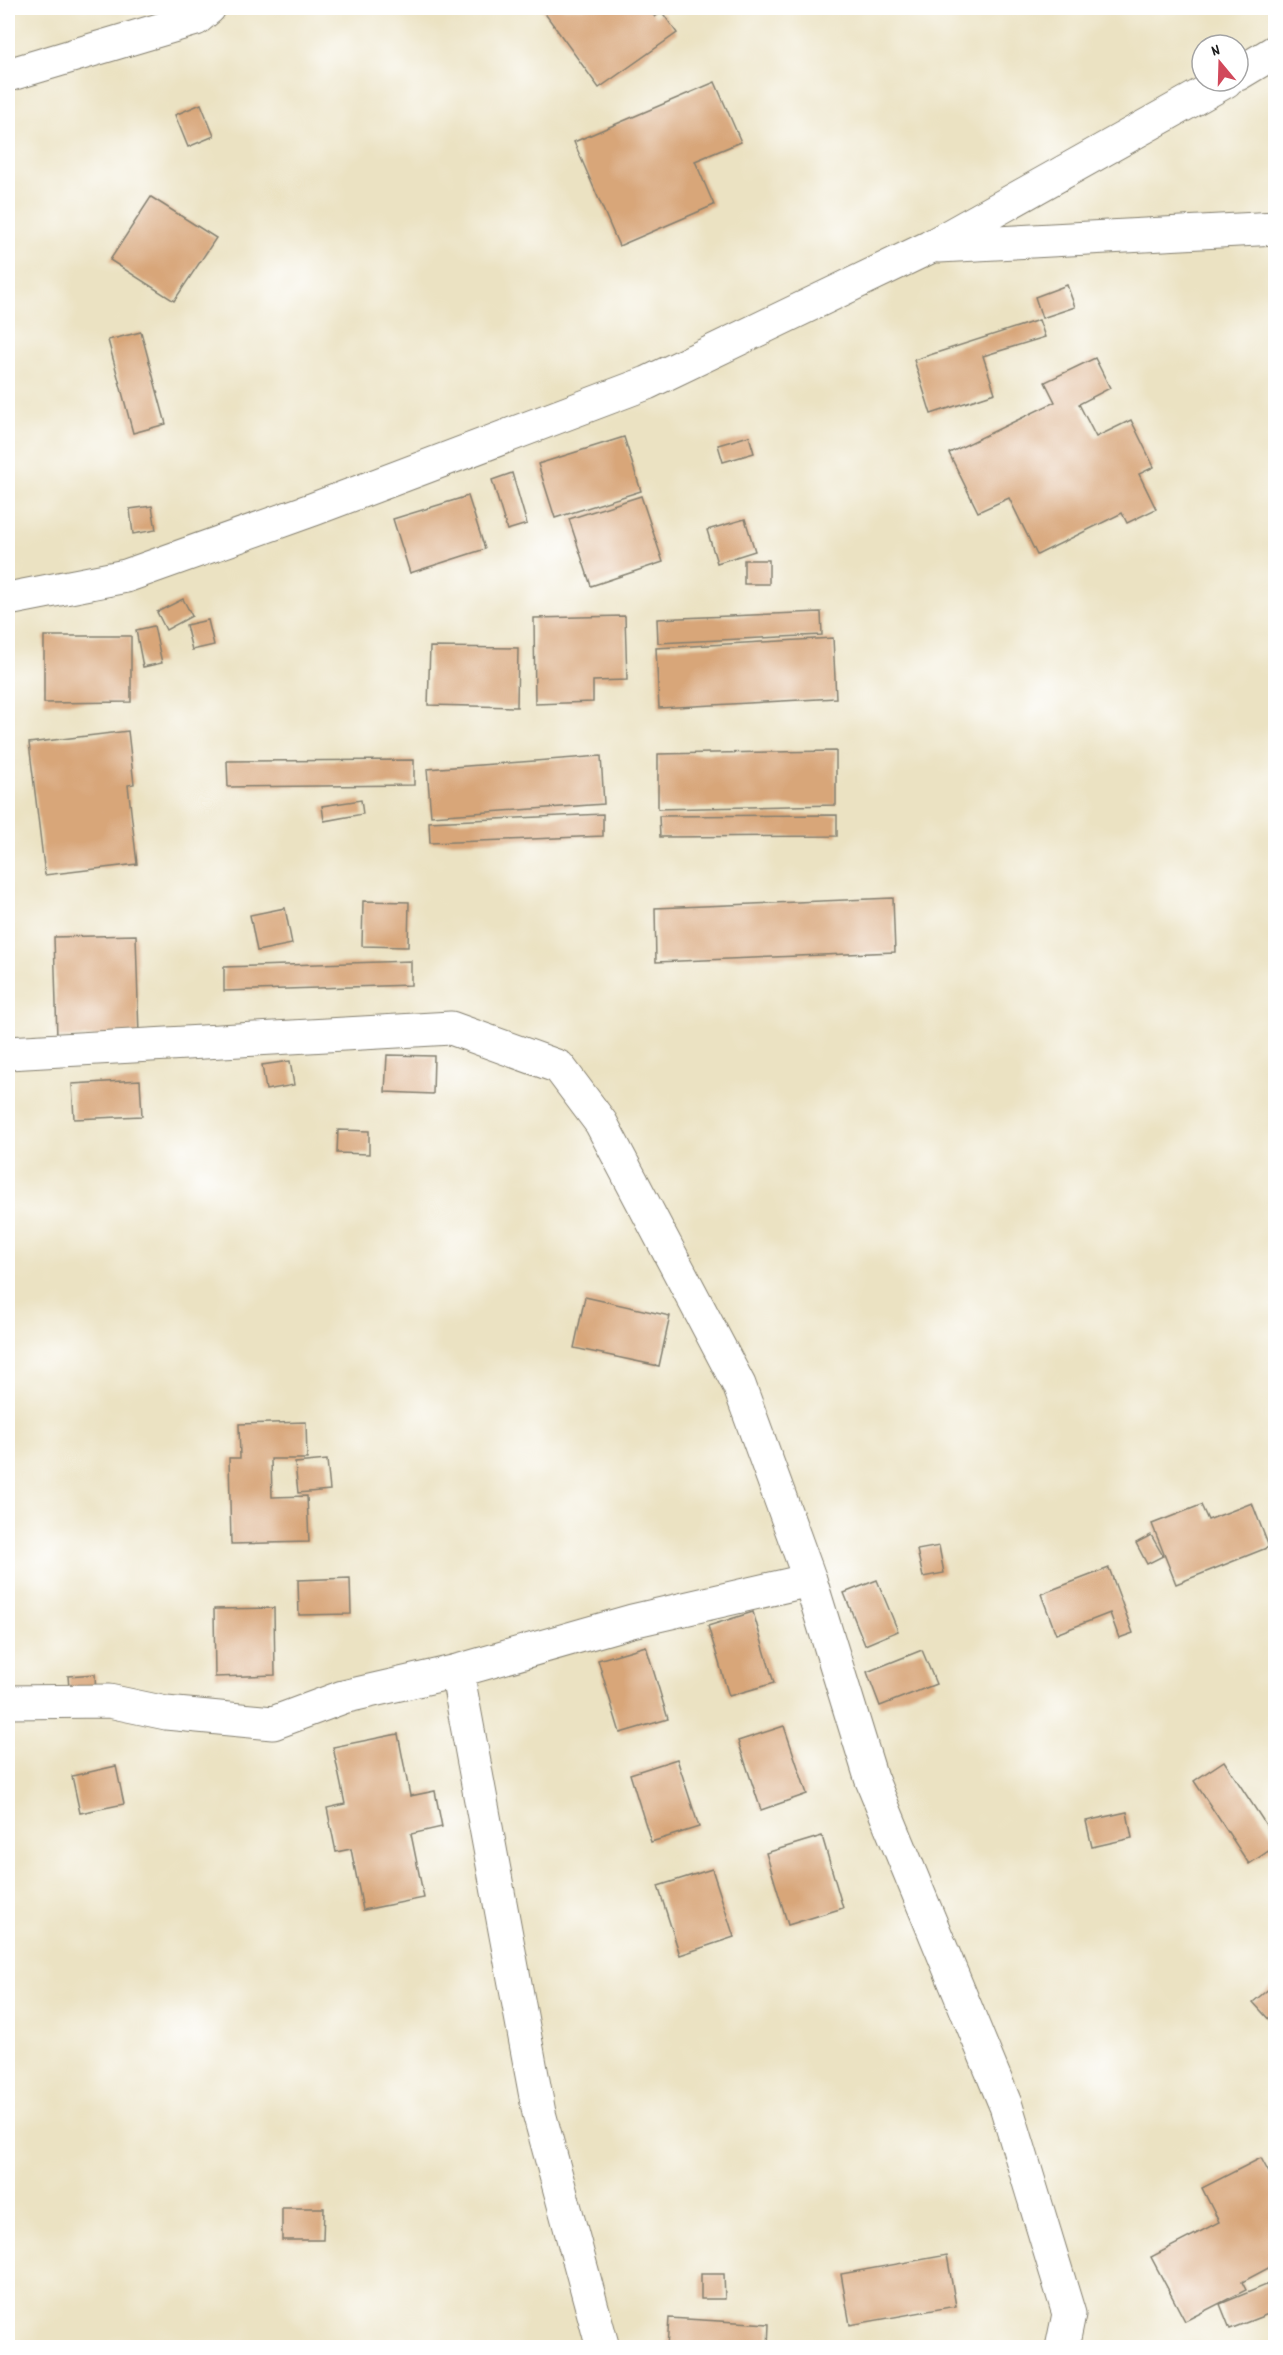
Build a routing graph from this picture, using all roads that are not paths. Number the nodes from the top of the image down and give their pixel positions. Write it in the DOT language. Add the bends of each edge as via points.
graph roads {
  1 [pos="209,8"];
  2 [pos="1275,51"];
  3 [pos="1250,67"];
  4 [pos="8,75"];
  5 [pos="1205,93"];
  6 [pos="1275,228"];
  7 [pos="930,247"];
  8 [pos="8,599"];
  9 [pos="8,1053"];
  10 [pos="810,1580"];
  11 [pos="457,1671"];
  12 [pos="8,1701"];
  13 [pos="603,2348"];
  14 [pos="1062,2348"];
  1 -- 4 [label="street" via="196,19"];
  2 -- 3 [label="street"];
  5 -- 7 [label="street"];
  6 -- 7 [label="street"];
  7 -- 8 [label="street" via="647,383 126,576"];
  9 -- 10 [label="street" via="451,1028 559,1067 601,1123 739,1385"];
  10 -- 11 [label="street" via="632,1621"];
  10 -- 14 [label="street" via="871,1778 1006,2106 1069,2314"];
  11 -- 12 [label="street" via="343,1697 273,1723 166,1713 109,1701"];
  11 -- 13 [label="street" via="539,2113"];
}
